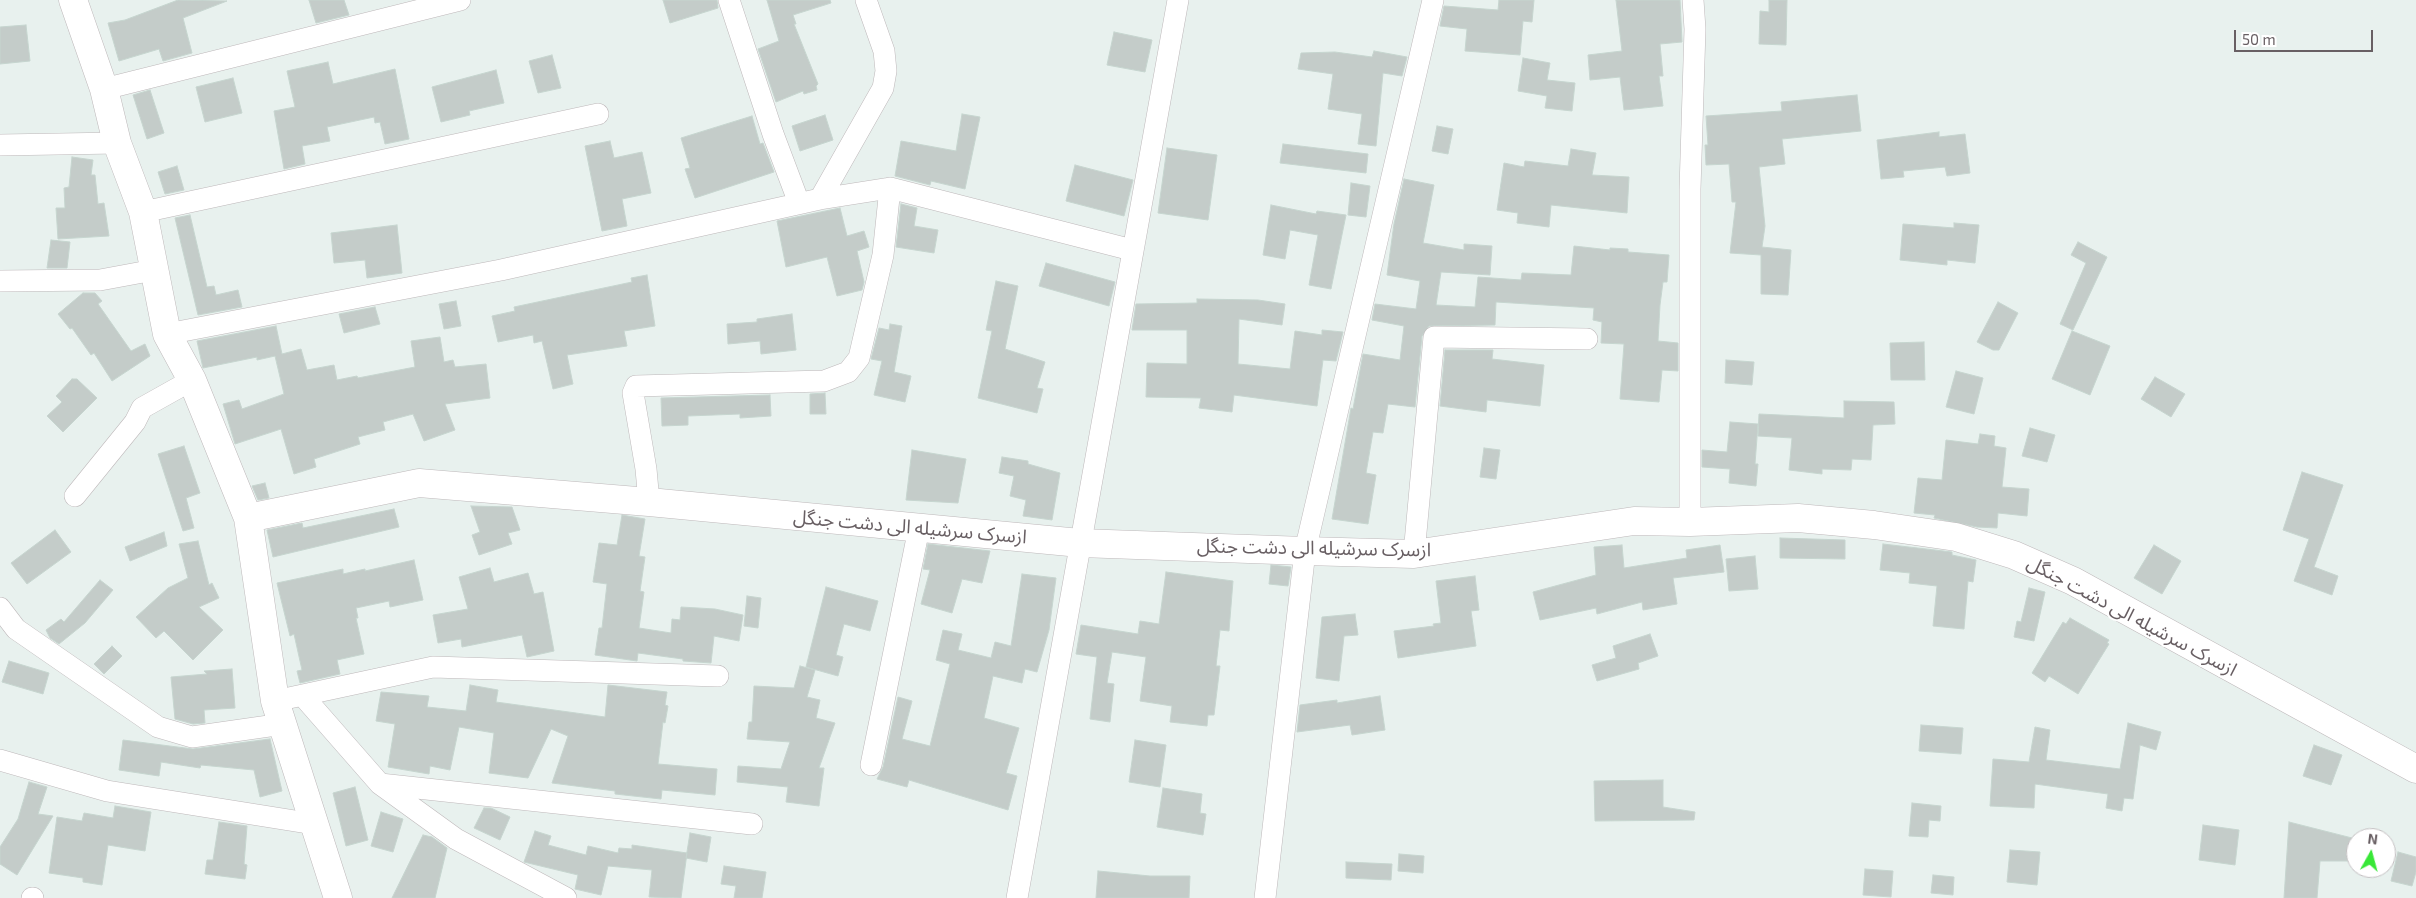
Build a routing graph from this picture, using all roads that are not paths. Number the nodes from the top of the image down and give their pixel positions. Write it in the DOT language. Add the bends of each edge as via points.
graph roads {
  1 [pos="73,0"];
  2 [pos="460,0"];
  3 [pos="729,0"];
  4 [pos="866,0"];
  5 [pos="1178,0"];
  6 [pos="1433,0"];
  7 [pos="1693,0"];
  8 [pos="104,89"];
  9 [pos="598,114"];
  10 [pos="117,143"];
  11 [pos="0,145"];
  12 [pos="890,188"];
  13 [pos="820,198"];
  14 [pos="799,204"];
  15 [pos="143,212"];
  16 [pos="1132,250"];
  17 [pos="154,270"];
  18 [pos="0,282"];
  19 [pos="167,334"];
  20 [pos="1587,339"];
  21 [pos="192,380"];
  22 [pos="75,496"];
  23 [pos="649,502"];
  24 [pos="248,518"];
  25 [pos="1690,522"];
  26 [pos="919,528"];
  27 [pos="1080,543"];
  28 [pos="1305,551"];
  29 [pos="1414,554"];
  30 [pos="0,608"];
  31 [pos="718,676"];
  32 [pos="303,696"];
  33 [pos="279,712"];
  34 [pos="0,760"];
  35 [pos="871,765"];
  36 [pos="2416,769"];
  37 [pos="380,784"];
  38 [pos="314,824"];
  39 [pos="752,824"];
  40 [pos="338,898"];
  41 [pos="566,898"];
  42 [pos="1018,898"];
  43 [pos="1265,898"];
  1 -- 8 [label="street"];
  2 -- 8 [label="street"];
  3 -- 14 [label="street"];
  4 -- 13 [label="street" via="884,51 886,71 883,88"];
  5 -- 16 [label="street"];
  6 -- 28 [label="street"];
  7 -- 25 [label="street"];
  8 -- 10 [label="street"];
  9 -- 15 [label="street"];
  10 -- 11 [label="street"];
  10 -- 15 [label="street"];
  12 -- 13 [label="street"];
  12 -- 16 [label="street"];
  12 -- 23 [label="street" via="883,255 860,358 848,372 824,381 636,386 633,393"];
  13 -- 14 [label="street"];
  14 -- 19 [label="street" via="500,270"];
  15 -- 17 [label="street"];
  16 -- 27 [label="street"];
  17 -- 18 [label="street" via="100,280"];
  17 -- 19 [label="street"];
  19 -- 21 [label="street"];
  20 -- 29 [label="street" via="1434,337"];
  21 -- 22 [label="street" via="142,408 135,422"];
  21 -- 24 [label="street"];
  23 -- 24 [label="street, ازسرک سرشیله الی دشت جنگل" via="420,483"];
  23 -- 26 [label="street, ازسرک سرشیله الی دشت جنگل"];
  24 -- 33 [label="street"];
  25 -- 29 [label="street, ازسرک سرشیله الی دشت جنگل" via="1634,521"];
  25 -- 36 [label="street, ازسرک سرشیله الی دشت جنگل" via="1798,518 1865,524 1956,537 2014,555 2073,581"];
  26 -- 27 [label="street, ازسرک سرشیله الی دشت جنگل"];
  26 -- 35 [label="street"];
  27 -- 28 [label="street, ازسرک سرشیله الی دشت جنگل"];
  27 -- 42 [label="street"];
  28 -- 29 [label="street, ازسرک سرشیله الی دشت جنگل"];
  28 -- 43 [label="street"];
  30 -- 33 [label="street" via="16,629 158,727 192,737"];
  31 -- 32 [label="street" via="433,667"];
  32 -- 33 [label="street"];
  32 -- 37 [label="street"];
  33 -- 38 [label="street"];
  34 -- 38 [label="street" via="106,791"];
  37 -- 39 [label="street"];
  37 -- 41 [label="street" via="456,839"];
  38 -- 40 [label="street"];
}
